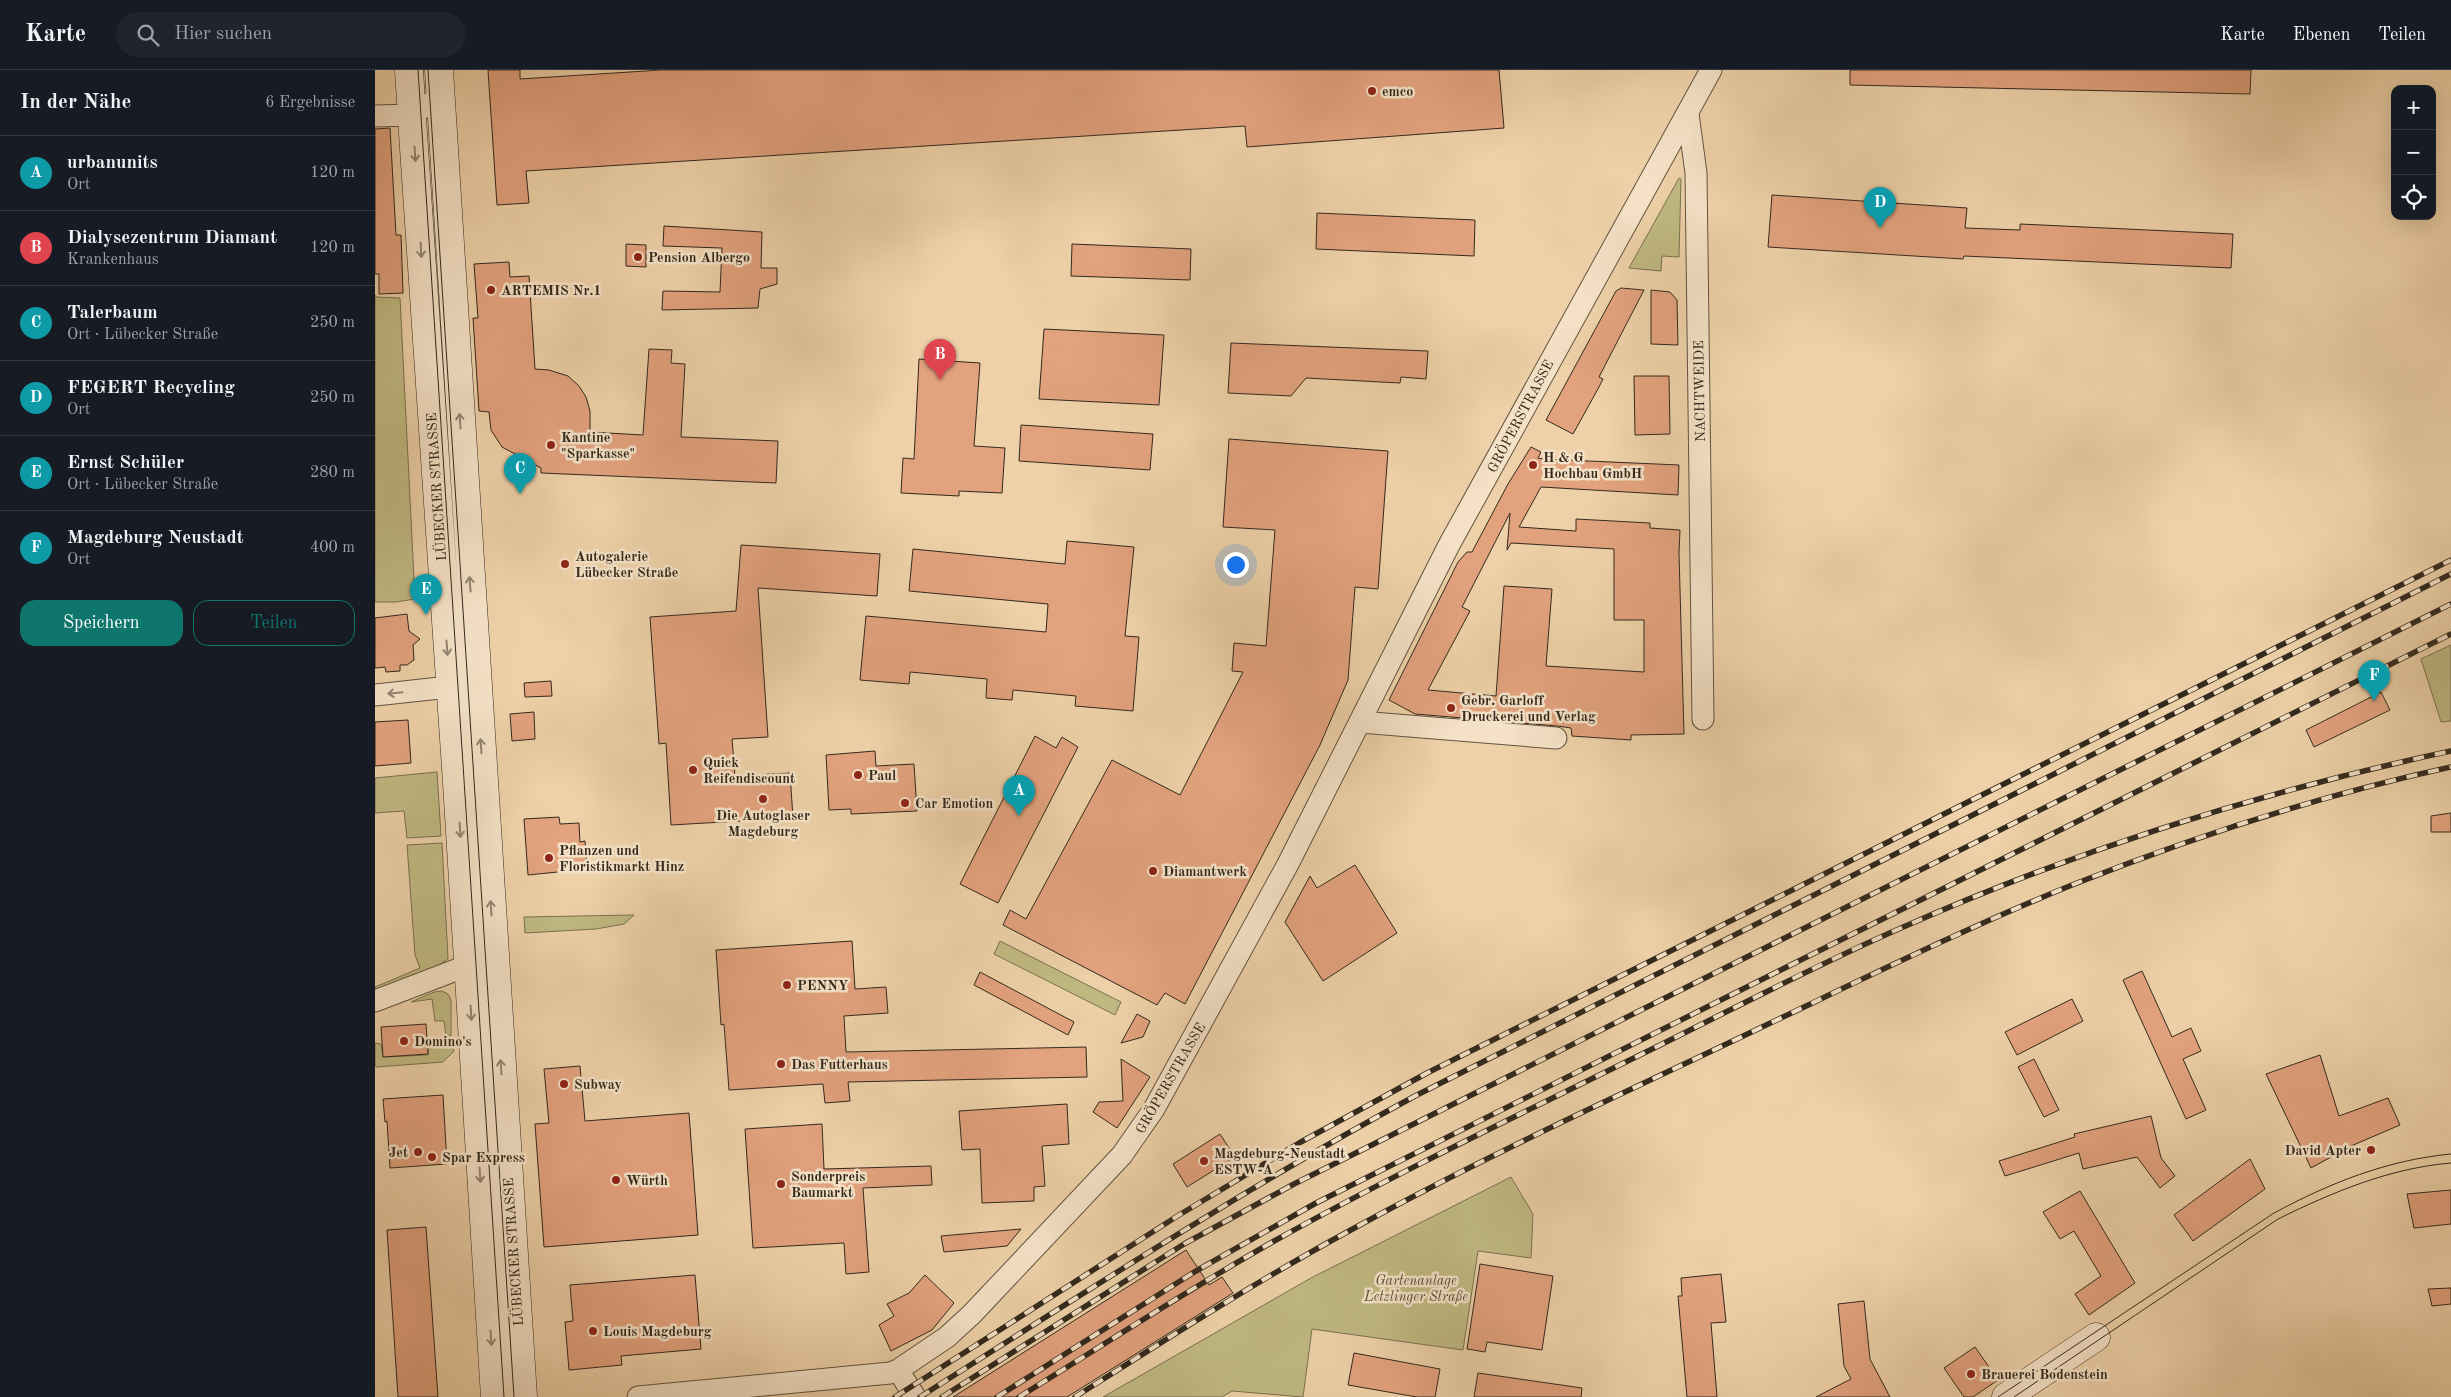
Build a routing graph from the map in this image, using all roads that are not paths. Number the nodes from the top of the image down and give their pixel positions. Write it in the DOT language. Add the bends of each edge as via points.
graph roads {
  1 [pos="409,70"];
  2 [pos="1711,70"];
  3 [pos="440,83"];
  4 [pos="1688,114"];
  5 [pos="412,115"];
  6 [pos="375,116"];
  7 [pos="449,687"];
  8 [pos="375,695"];
  9 [pos="1703,719"];
  10 [pos="1360,722"];
  11 [pos="1556,738"];
  12 [pos="494,957"];
  13 [pos="468,964"];
  14 [pos="375,1001"];
  15 [pos="2096,1337"];
  16 [pos="898,1370"];
  17 [pos="495,1397"];
  18 [pos="523,1397"];
  19 [pos="638,1397"];
  20 [pos="915,1397"];
  21 [pos="2006,1397"];
  1 -- 5 [label="main road, LÜBECKER STRASSE"];
  2 -- 4 [label="street"];
  3 -- 5 [label="street"];
  12 -- 3 [label="main road, LÜBECKER STRASSE, one-way"];
  4 -- 9 [label="street, NACHTWEIDE" via="1696,173"];
  4 -- 10 [label="street, GRÖPERSTRASSE" via="1449,545"];
  5 -- 6 [label="street"];
  5 -- 7 [label="main road, LÜBECKER STRASSE, one-way"];
  7 -- 8 [label="street, one-way"];
  7 -- 13 [label="main road, LÜBECKER STRASSE, one-way"];
  10 -- 11 [label="street"];
  10 -- 16 [label="street, GRÖPERSTRASSE" via="1288,864 1137,1135 977,1309 947,1337"];
  12 -- 13 [label="street"];
  18 -- 12 [label="main road, LÜBECKER STRASSE, one-way"];
  13 -- 14 [label="street"];
  13 -- 17 [label="main road, LÜBECKER STRASSE, one-way"];
  15 -- 21 [label="main road"];
  16 -- 19 [label="street"];
  16 -- 20 [label="street"];
}
